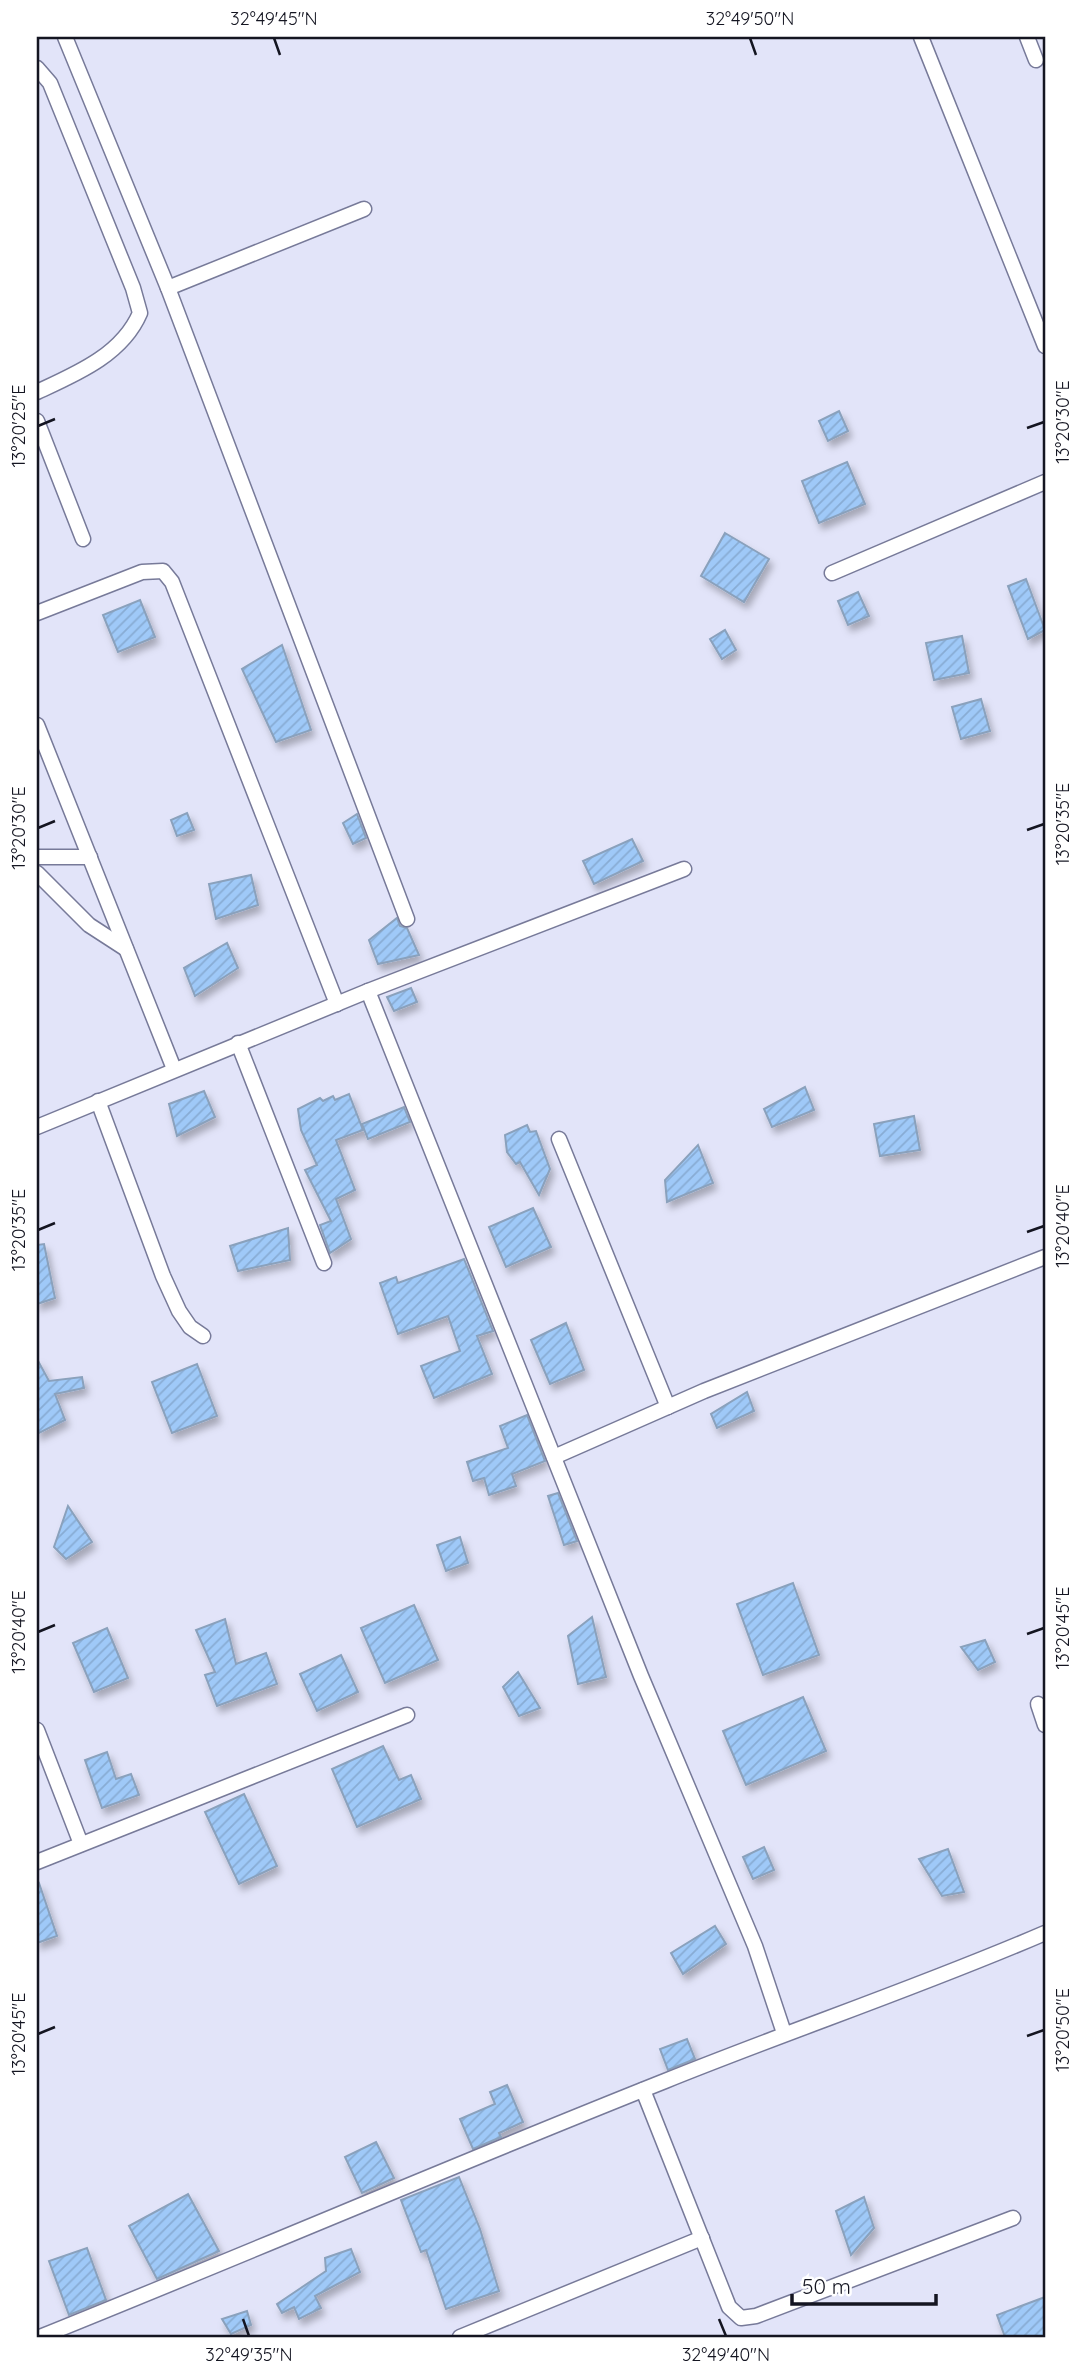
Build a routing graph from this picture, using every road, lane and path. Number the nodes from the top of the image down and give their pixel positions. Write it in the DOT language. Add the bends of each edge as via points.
graph roads {
  1 [pos="65,37"];
  2 [pos="921,37"];
  3 [pos="1027,37"];
  4 [pos="1036,60"];
  5 [pos="37,68"];
  6 [pos="364,209"];
  7 [pos="168,288"];
  8 [pos="1045,346"];
  9 [pos="37,392"];
  10 [pos="37,421"];
  11 [pos="1045,482"];
  12 [pos="83,539"];
  13 [pos="832,573"];
  14 [pos="37,613"];
  15 [pos="37,725"];
  16 [pos="37,857"];
  17 [pos="90,857"];
  18 [pos="684,869"];
  19 [pos="37,873"];
  20 [pos="407,919"];
  21 [pos="127,949"];
  22 [pos="368,991"];
  23 [pos="337,1004"];
  24 [pos="238,1043"];
  25 [pos="174,1069"];
  26 [pos="98,1101"];
  27 [pos="37,1127"];
  28 [pos="559,1139"];
  29 [pos="1045,1256"];
  30 [pos="324,1263"];
  31 [pos="203,1336"];
  32 [pos="668,1407"];
  33 [pos="554,1457"];
  34 [pos="1038,1704"];
  35 [pos="407,1715"];
  36 [pos="1045,1725"];
  37 [pos="37,1730"];
  38 [pos="81,1844"];
  39 [pos="37,1862"];
  40 [pos="1045,1933"];
  41 [pos="784,2033"];
  42 [pos="643,2090"];
  43 [pos="1013,2218"];
  44 [pos="702,2238"];
  45 [pos="40,2337"];
  46 [pos="460,2337"];
  1 -- 7 [label="street"];
  2 -- 8 [label="street"];
  3 -- 4 [label="street"];
  5 -- 9 [label="street" via="50,83 140,313 116,347"];
  6 -- 7 [label="street"];
  7 -- 20 [label="street"];
  10 -- 12 [label="street"];
  11 -- 13 [label="street"];
  14 -- 23 [label="street" via="142,572 163,571 172,582"];
  15 -- 17 [label="street"];
  16 -- 17 [label="street"];
  17 -- 21 [label="street"];
  18 -- 22 [label="street"];
  19 -- 21 [label="street" via="89,925"];
  21 -- 25 [label="street"];
  22 -- 23 [label="street"];
  22 -- 33 [label="street"];
  23 -- 24 [label="street"];
  24 -- 25 [label="street"];
  24 -- 30 [label="street"];
  25 -- 26 [label="street"];
  26 -- 27 [label="street"];
  26 -- 31 [label="street" via="163,1276 179,1311"];
  28 -- 32 [label="street"];
  29 -- 32 [label="street"];
  32 -- 33 [label="street"];
  33 -- 41 [label="street" via="755,1946"];
  34 -- 36 [label="street"];
  35 -- 38 [label="street"];
  37 -- 38 [label="street"];
  38 -- 39 [label="street"];
  40 -- 41 [label="street" via="932,1982"];
  41 -- 42 [label="street"];
  42 -- 44 [label="street"];
  42 -- 45 [label="street"];
  43 -- 44 [label="street" via="741,2318 729,2307"];
  44 -- 46 [label="street"];
}
